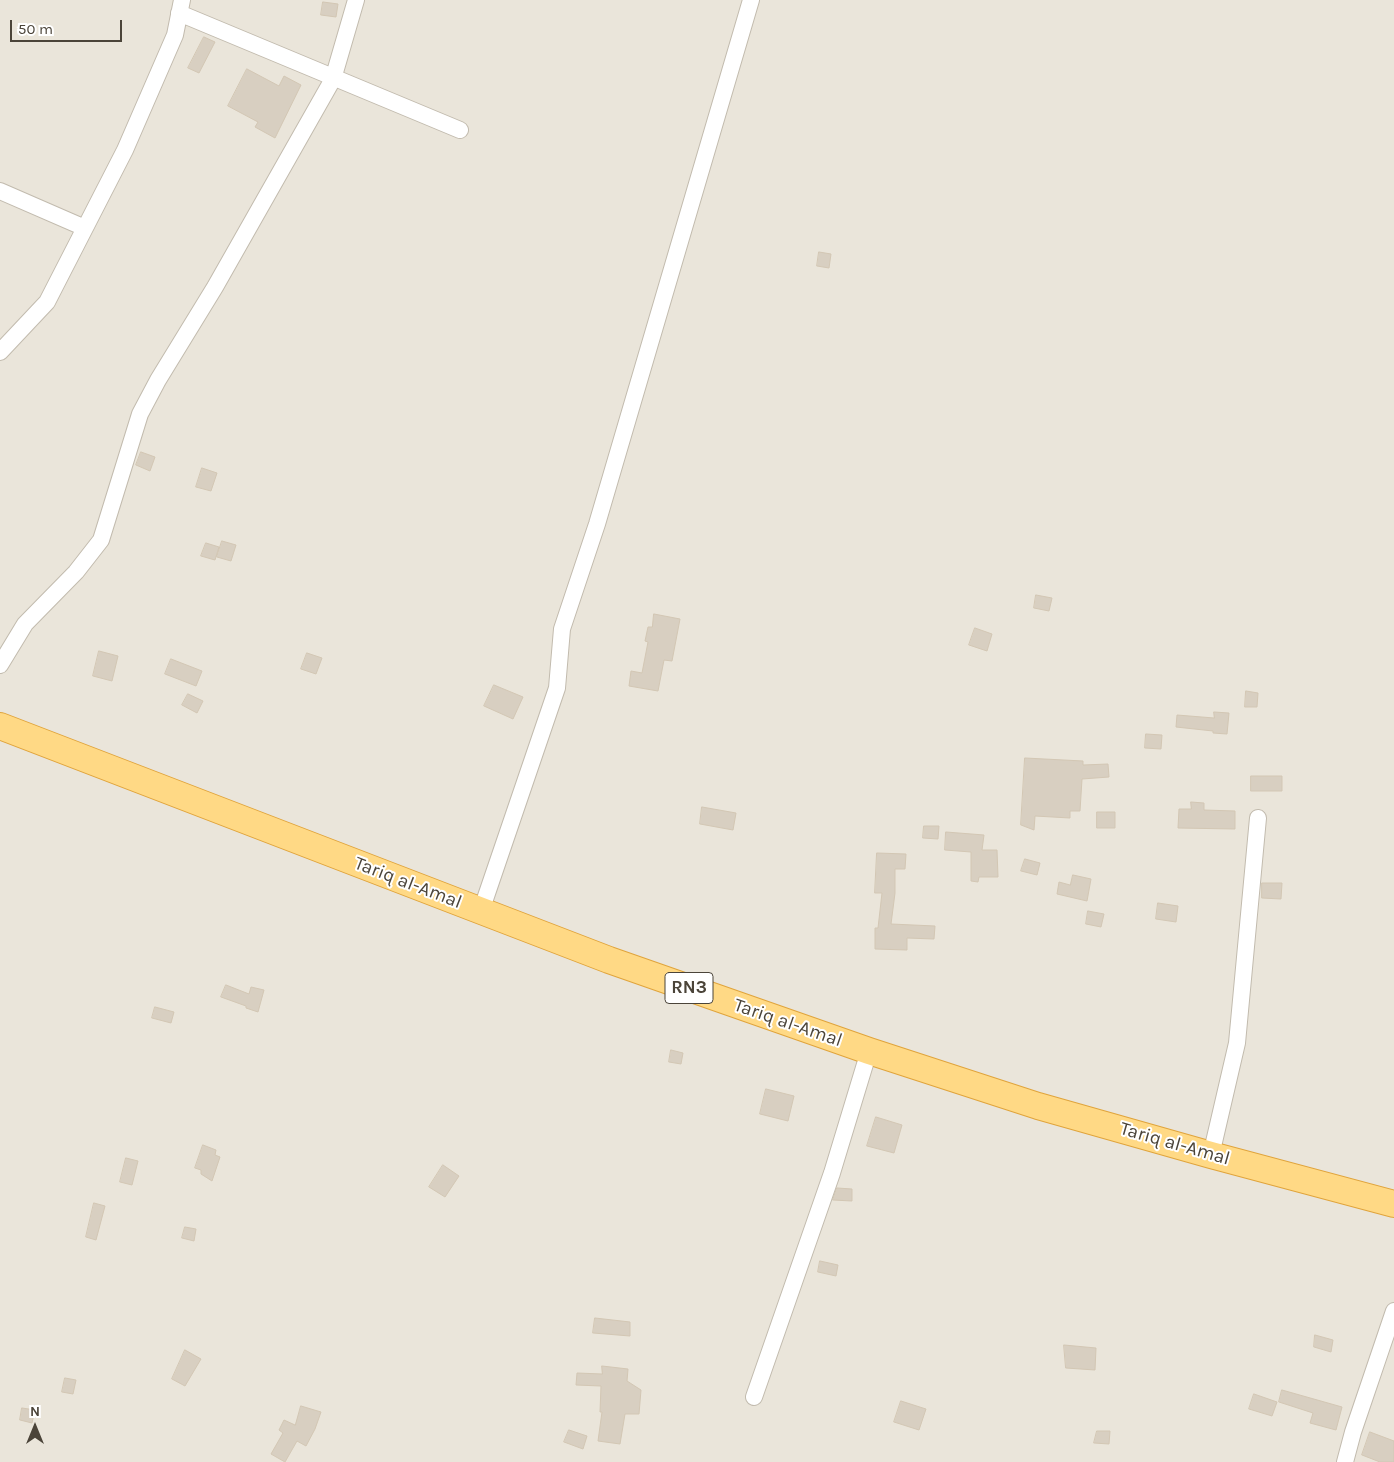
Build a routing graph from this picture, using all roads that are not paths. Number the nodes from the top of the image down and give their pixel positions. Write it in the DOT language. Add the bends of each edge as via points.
graph roads {
  1 [pos="356,0"];
  2 [pos="751,0"];
  3 [pos="181,6"];
  4 [pos="333,78"];
  5 [pos="460,130"];
  6 [pos="0,191"];
  7 [pos="85,228"];
  8 [pos="0,352"];
  9 [pos="0,665"];
  10 [pos="0,726"];
  11 [pos="1258,818"];
  12 [pos="481,911"];
  13 [pos="869,1051"];
  14 [pos="1211,1155"];
  15 [pos="1394,1204"];
  16 [pos="1394,1311"];
  17 [pos="754,1397"];
  18 [pos="1345,1462"];
  1 -- 4 [label="street"];
  2 -- 12 [label="street" via="598,524 562,630 557,688"];
  3 -- 4 [label="street"];
  3 -- 7 [label="street" via="175,35 164,62"];
  4 -- 5 [label="street"];
  4 -- 9 [label="street" via="216,287 140,414 101,540 76,572 25,624"];
  6 -- 7 [label="street"];
  7 -- 8 [label="street" via="47,302"];
  10 -- 12 [label="highway, Tariq al-Amal / RN3"];
  11 -- 14 [label="street" via="1237,1044"];
  12 -- 13 [label="highway, Tariq al-Amal / RN3" via="609,960"];
  13 -- 14 [label="highway, Tariq al-Amal / RN3" via="1038,1106"];
  13 -- 17 [label="street" via="832,1173"];
  14 -- 15 [label="highway, Tariq al-Amal / RN3"];
  16 -- 18 [label="street"];
}
